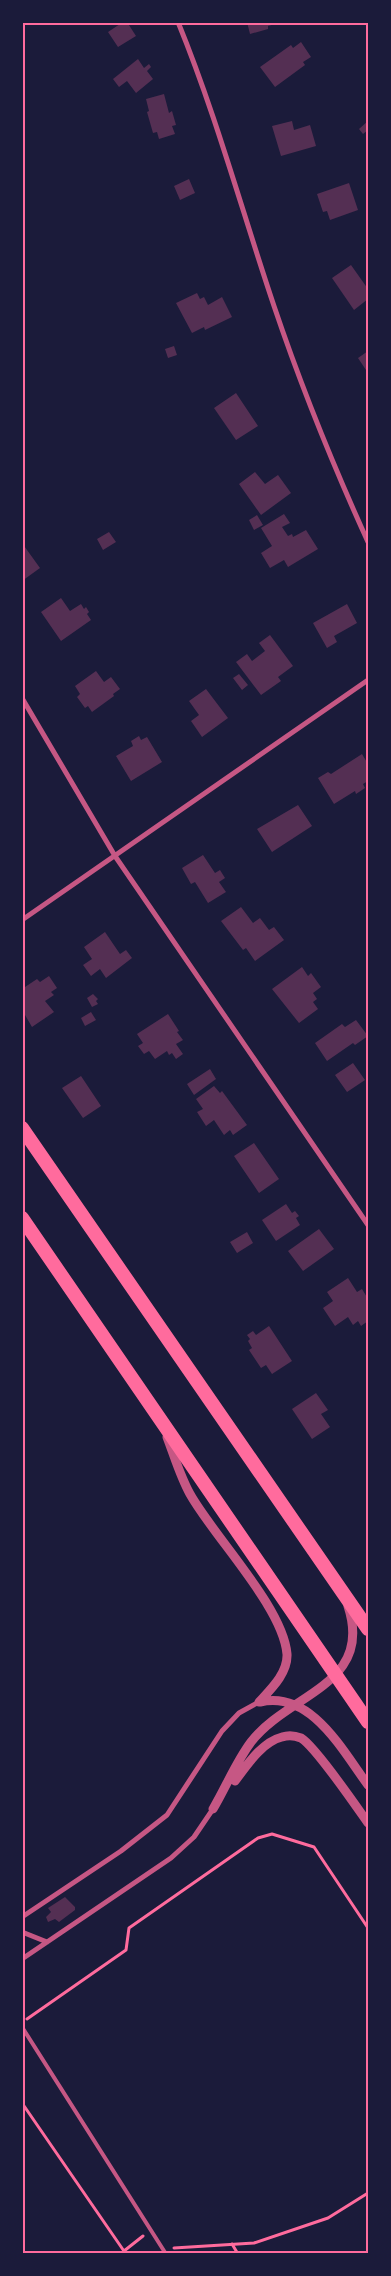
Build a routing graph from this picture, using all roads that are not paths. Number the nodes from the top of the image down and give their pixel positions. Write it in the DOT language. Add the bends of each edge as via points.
graph roads {
  1 [pos="178,22"];
  2 [pos="368,542"];
  3 [pos="368,680"];
  4 [pos="22,698"];
  5 [pos="115,856"];
  6 [pos="22,920"];
  7 [pos="22,1128"];
  8 [pos="22,1218"];
  9 [pos="368,1225"];
  10 [pos="159,1417"];
  11 [pos="343,1592"];
  12 [pos="368,1629"];
  13 [pos="336,1675"];
  14 [pos="259,1702"];
  15 [pos="296,1704"];
  16 [pos="368,1722"];
  17 [pos="368,1785"];
  18 [pos="214,1809"];
  19 [pos="368,1822"];
  20 [pos="22,1917"];
  21 [pos="22,1932"];
  22 [pos="47,1942"];
  23 [pos="22,1959"];
  24 [pos="22,2027"];
  25 [pos="166,2254"];
  1 -- 2 [label="street" via="215,120 275,309 324,439"];
  3 -- 5 [label="street"];
  4 -- 5 [label="street"];
  5 -- 6 [label="street"];
  5 -- 9 [label="street"];
  7 -- 11 [label="highway"];
  8 -- 10 [label="highway"];
  10 -- 13 [label="highway"];
  10 -- 14 [label="street" via="190,1494 276,1618 287,1653 286,1667"];
  11 -- 12 [label="highway"];
  11 -- 13 [label="street" via="353,1620 353,1638 349,1658"];
  13 -- 15 [label="street"];
  13 -- 16 [label="highway"];
  14 -- 15 [label="street"];
  14 -- 20 [label="street" via="239,1713 222,1731 167,1815"];
  15 -- 17 [label="street" via="335,1740"];
  15 -- 18 [label="street" via="251,1742"];
  18 -- 19 [label="street" via="253,1757 276,1738 293,1736 314,1751"];
  18 -- 22 [label="street" via="194,1837 172,1858"];
  21 -- 22 [label="street"];
  22 -- 23 [label="street"];
  24 -- 25 [label="lane"];
}
